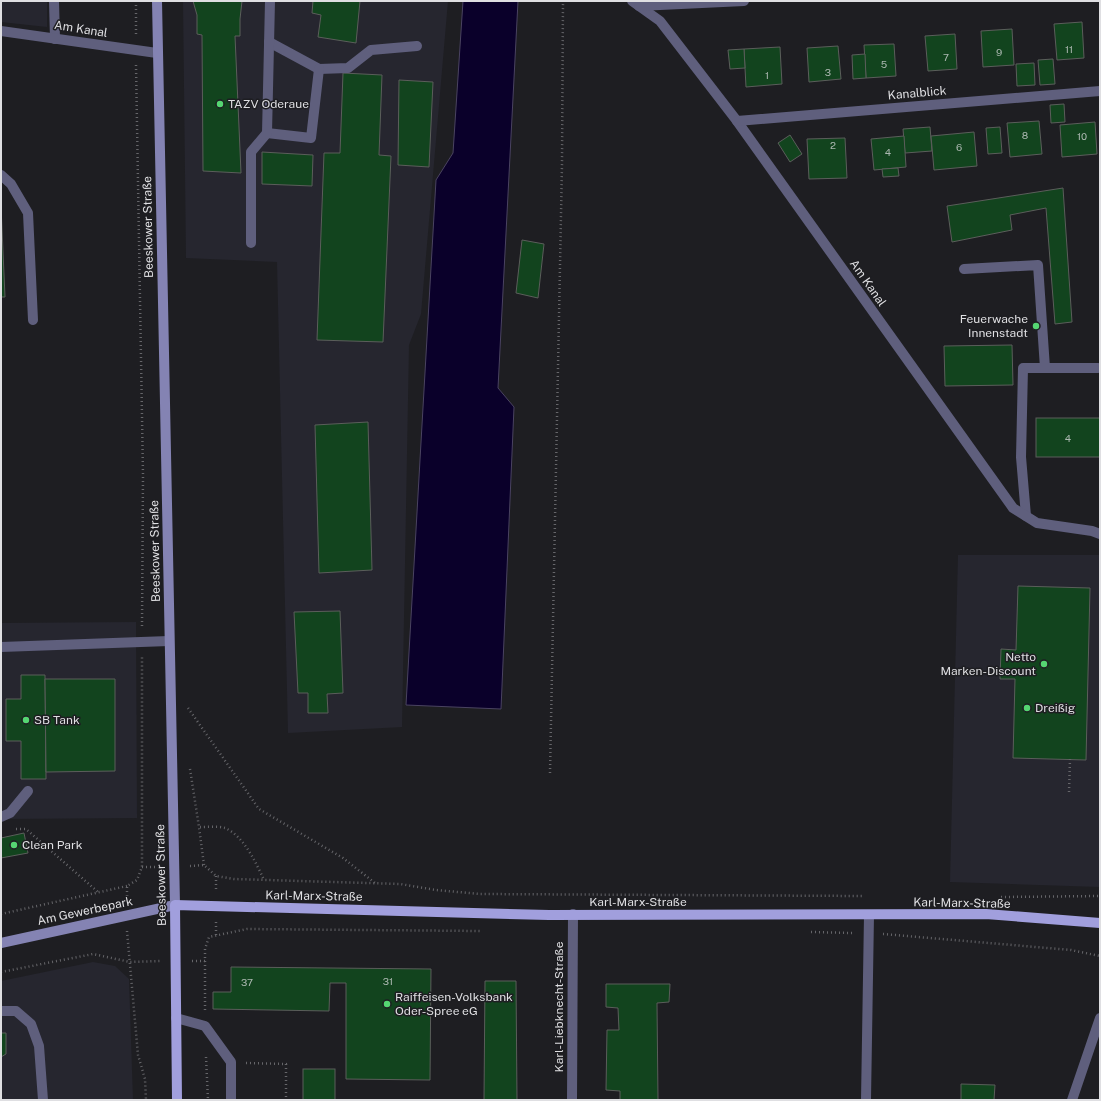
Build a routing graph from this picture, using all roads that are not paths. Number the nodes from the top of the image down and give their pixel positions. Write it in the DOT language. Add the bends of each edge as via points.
graph roads {
  1 [pos="54,1"];
  2 [pos="157,1"];
  3 [pos="270,1"];
  4 [pos="744,1"];
  5 [pos="636,3"];
  6 [pos="1,31"];
  7 [pos="55,38"];
  8 [pos="269,42"];
  9 [pos="417,46"];
  10 [pos="157,53"];
  11 [pos="319,69"];
  12 [pos="1100,91"];
  13 [pos="737,121"];
  14 [pos="267,133"];
  15 [pos="1,175"];
  16 [pos="251,243"];
  17 [pos="964,269"];
  18 [pos="33,320"];
  19 [pos="1045,368"];
  20 [pos="1098,368"];
  21 [pos="1026,516"];
  22 [pos="1100,534"];
  23 [pos="169,641"];
  24 [pos="1,647"];
  25 [pos="28,790"];
  26 [pos="1,817"];
  27 [pos="175,905"];
  28 [pos="573,914"];
  29 [pos="869,915"];
  30 [pos="1100,923"];
  31 [pos="1,943"];
  32 [pos="1,1011"];
  33 [pos="176,1018"];
  34 [pos="1100,1018"];
  35 [pos="43,1100"];
  36 [pos="177,1100"];
  37 [pos="231,1100"];
  38 [pos="572,1100"];
  39 [pos="866,1100"];
  40 [pos="1072,1100"];
  1 -- 7 [label="street"];
  2 -- 10 [label="street, Beeskower Straße"];
  3 -- 8 [label="street"];
  4 -- 5 [label="street, Am Kanal"];
  5 -- 13 [label="street, Am Kanal" via="660,21"];
  6 -- 7 [label="street, Am Kanal"];
  7 -- 10 [label="street, Am Kanal"];
  8 -- 11 [label="street"];
  8 -- 14 [label="street"];
  9 -- 11 [label="street" via="371,50 348,68"];
  10 -- 23 [label="street, Beeskower Straße"];
  11 -- 14 [label="street" via="311,138"];
  12 -- 13 [label="street, Kanalblick"];
  13 -- 21 [label="street, Am Kanal" via="1013,508"];
  14 -- 16 [label="street" via="251,152"];
  15 -- 18 [label="street" via="11,184 28,213"];
  17 -- 19 [label="street" via="1038,265"];
  19 -- 20 [label="street"];
  19 -- 21 [label="street" via="1023,368 1021,457"];
  21 -- 22 [label="street, Am Kanal" via="1037,523"];
  23 -- 24 [label="street"];
  23 -- 27 [label="street, Beeskower Straße"];
  25 -- 26 [label="street" via="10,814"];
  27 -- 28 [label="main road, Karl-Marx-Straße" via="474,914"];
  27 -- 31 [label="street, Am Gewerbepark"];
  27 -- 33 [label="main road, Beeskower Straße"];
  28 -- 29 [label="main road, Karl-Marx-Straße"];
  28 -- 38 [label="street, Karl-Liebknecht-Straße"];
  29 -- 30 [label="main road, Karl-Marx-Straße" via="986,914"];
  29 -- 39 [label="street"];
  32 -- 35 [label="street" via="16,1011 31,1024 39,1046"];
  33 -- 36 [label="main road, Beeskower Straße"];
  33 -- 37 [label="street" via="205,1026 231,1062"];
  34 -- 40 [label="street"];
}
